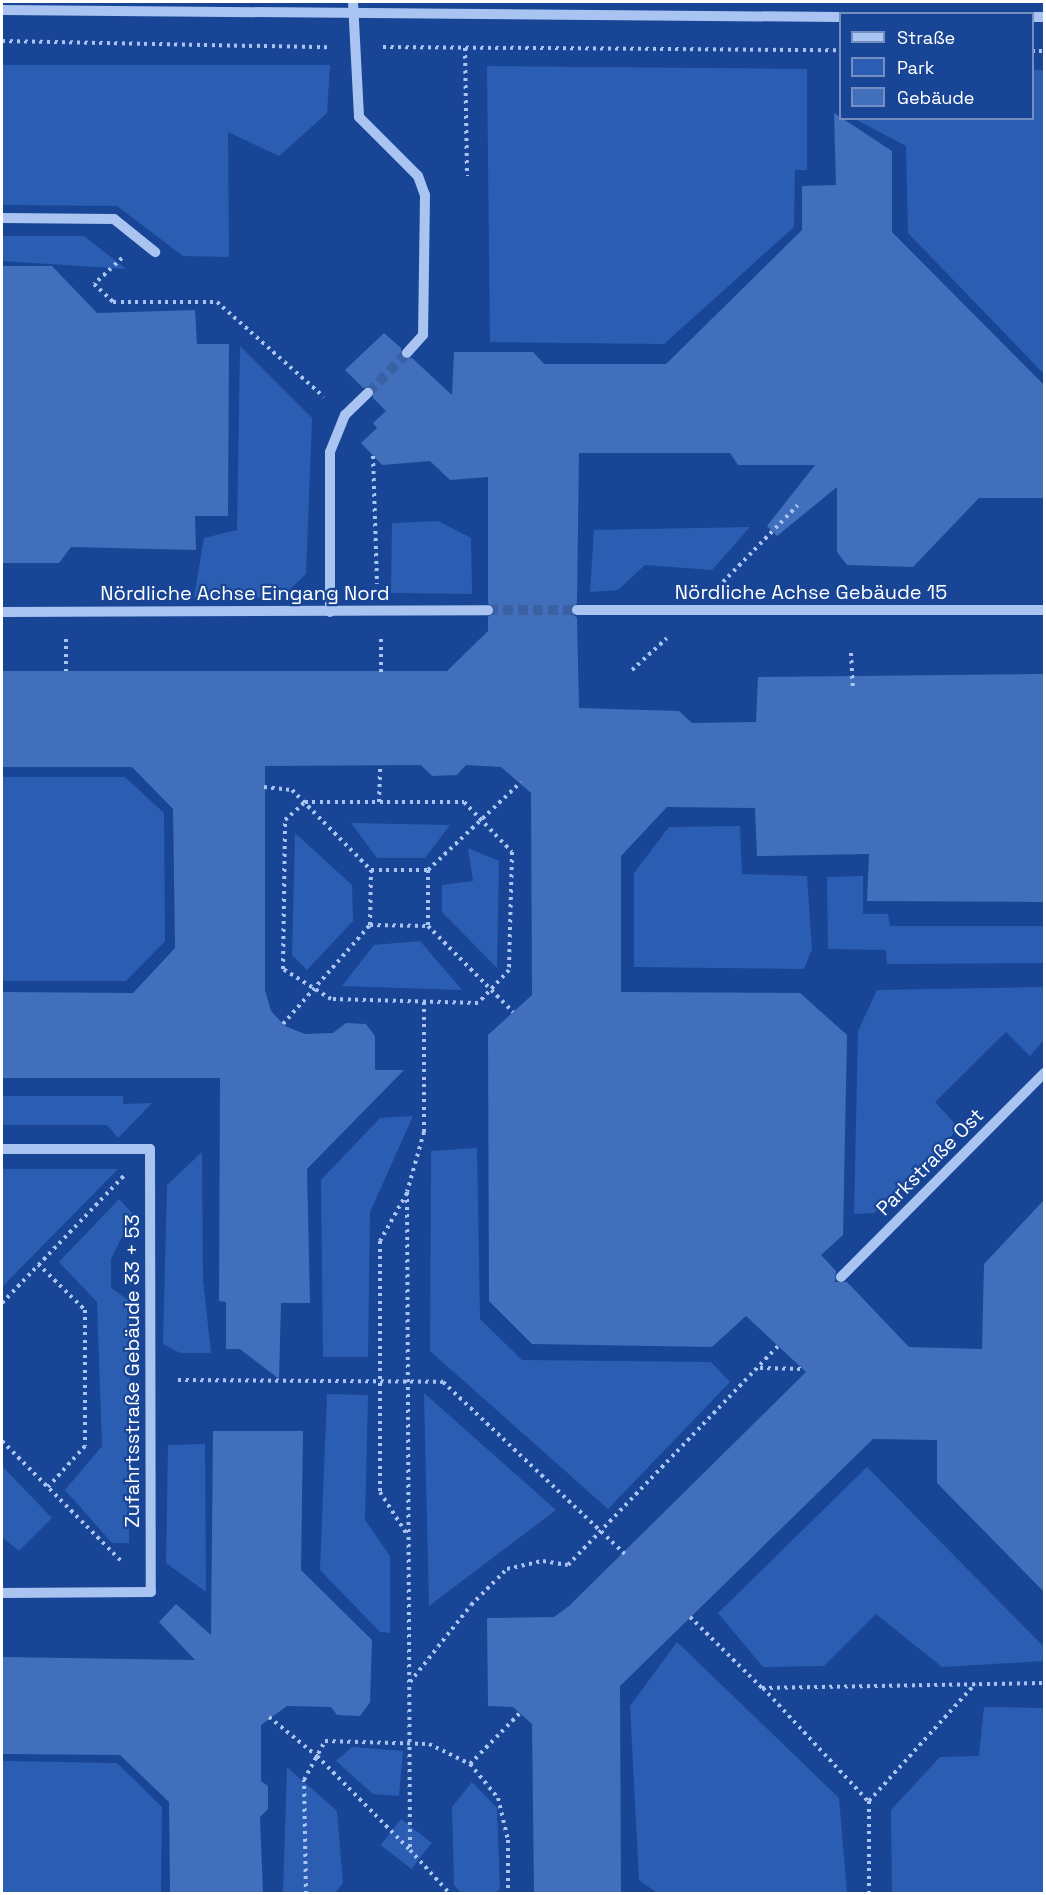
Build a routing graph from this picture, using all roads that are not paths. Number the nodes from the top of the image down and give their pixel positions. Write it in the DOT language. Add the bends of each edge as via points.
graph roads {
  1 [pos="354,2"];
  2 [pos="2,10"];
  3 [pos="354,15"];
  4 [pos="839,17"];
  5 [pos="2,218"];
  6 [pos="155,252"];
  7 [pos="407,353"];
  8 [pos="368,393"];
  9 [pos="1044,609"];
  10 [pos="488,610"];
  11 [pos="577,610"];
  12 [pos="2,612"];
  13 [pos="330,612"];
  14 [pos="1044,1072"];
  15 [pos="2,1149"];
  16 [pos="841,1277"];
  17 [pos="2,1593"];
  1 -- 3 [label="street"];
  2 -- 3 [label="street"];
  3 -- 4 [label="street"];
  3 -- 7 [label="street" via="359,117 418,176 424,195 423,335"];
  5 -- 6 [label="street" via="114,219"];
  8 -- 13 [label="street" via="338,426 330,452"];
  9 -- 11 [label="street, Nördliche Achse Gebäude 15"];
  10 -- 13 [label="street, Nördliche Achse Eingang Nord"];
  12 -- 13 [label="street, Nördliche Achse Eingang Nord"];
  14 -- 16 [label="street, Parkstraße Ost"];
  15 -- 17 [label="street, Zufahrtsstraße Gebäude 33 + 53" via="150,1149 151,1592"];
}
